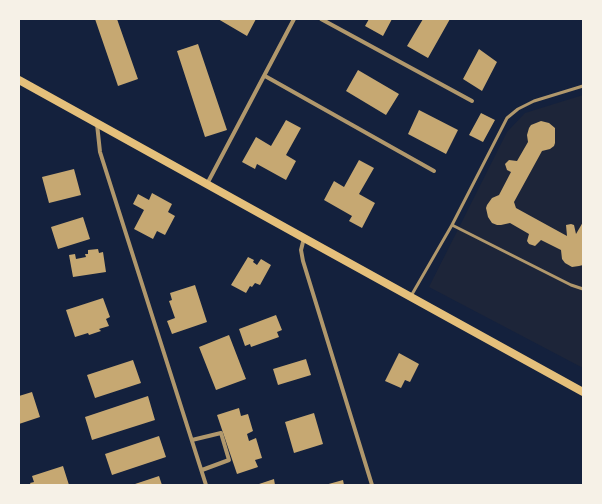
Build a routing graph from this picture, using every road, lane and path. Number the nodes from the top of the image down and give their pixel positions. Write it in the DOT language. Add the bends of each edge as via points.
graph roads {
  1 [pos="294,19"];
  2 [pos="321,19"];
  3 [pos="265,76"];
  4 [pos="19,80"];
  5 [pos="583,86"];
  6 [pos="472,101"];
  7 [pos="97,123"];
  8 [pos="434,171"];
  9 [pos="207,184"];
  10 [pos="452,225"];
  11 [pos="304,238"];
  12 [pos="583,289"];
  13 [pos="411,297"];
  14 [pos="583,392"];
  15 [pos="192,440"];
  16 [pos="202,470"];
  17 [pos="206,485"];
  18 [pos="372,485"];
  1 -- 3 [label="street"];
  2 -- 6 [label="street"];
  3 -- 8 [label="street"];
  3 -- 9 [label="street"];
  4 -- 7 [label="main road"];
  5 -- 10 [label="lane" via="534,101 518,108 507,118"];
  7 -- 9 [label="main road"];
  7 -- 15 [label="street" via="100,152"];
  9 -- 11 [label="main road"];
  10 -- 12 [label="lane"];
  10 -- 13 [label="lane"];
  11 -- 13 [label="main road"];
  11 -- 18 [label="street" via="301,250 303,261"];
  13 -- 14 [label="main road"];
  15 -- 16 [label="street"];
  15 -- 16 [label="street" via="221,433 230,460"];
  16 -- 17 [label="street"];
}
